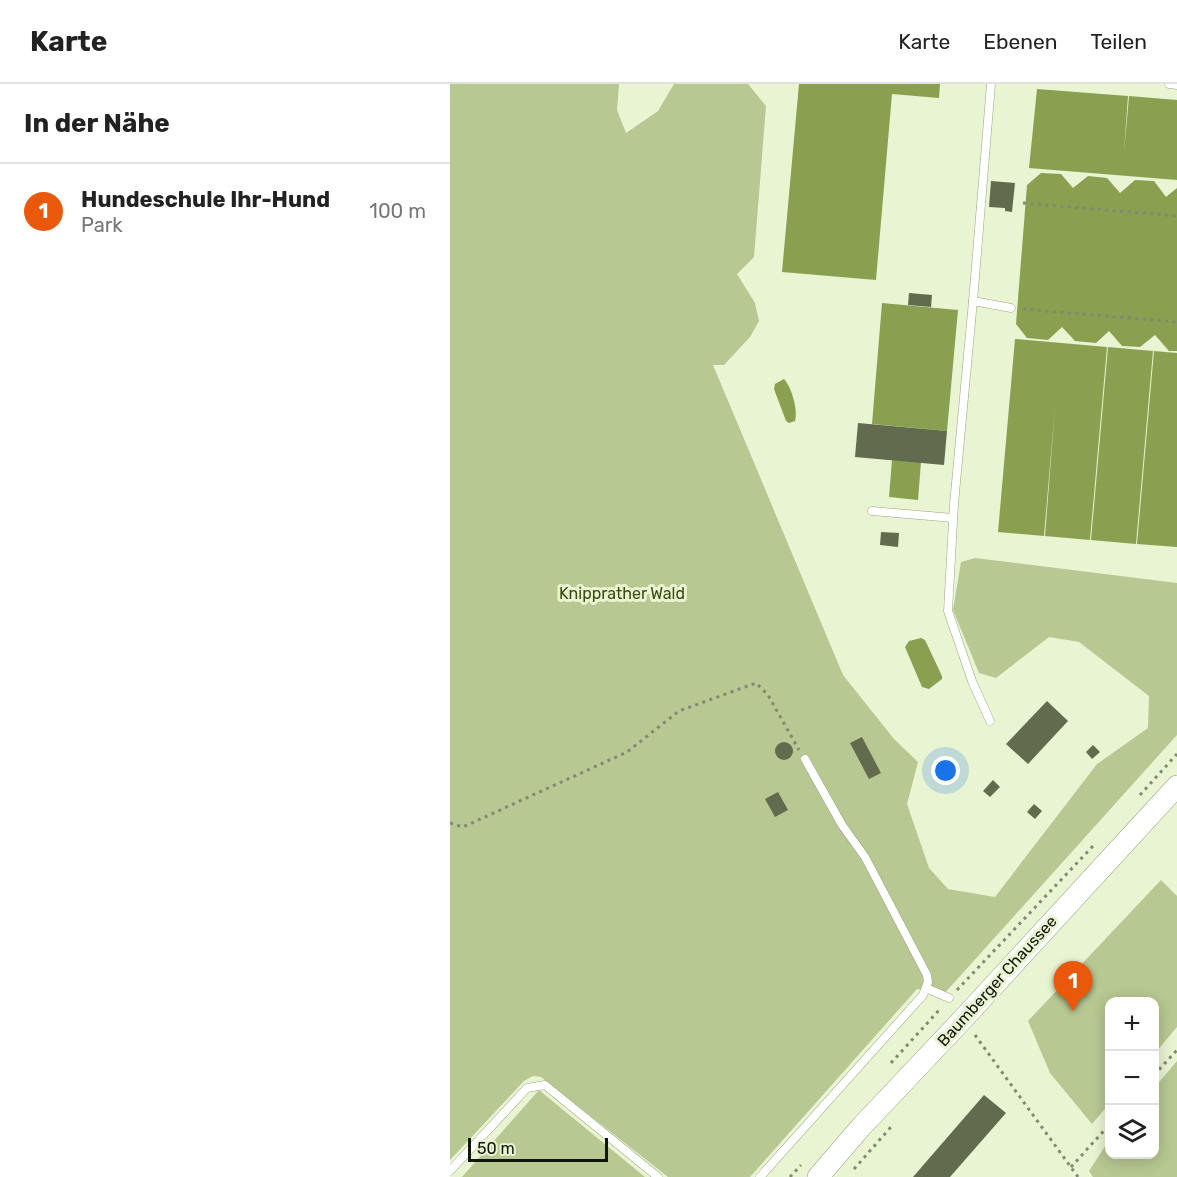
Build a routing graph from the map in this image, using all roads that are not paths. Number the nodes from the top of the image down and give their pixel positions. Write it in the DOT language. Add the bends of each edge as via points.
graph roads {
  1 [pos="991,84"];
  2 [pos="1169,84"];
  3 [pos="1177,85"];
  4 [pos="973,301"];
  5 [pos="1013,308"];
  6 [pos="872,511"];
  7 [pos="953,518"];
  8 [pos="990,721"];
  9 [pos="805,759"];
  10 [pos="1177,786"];
  11 [pos="926,988"];
  12 [pos="949,998"];
  13 [pos="810,1170"];
  14 [pos="450,1171"];
  15 [pos="658,1177"];
  16 [pos="760,1177"];
  1 -- 4 [label="lane"];
  2 -- 3 [label="lane"];
  4 -- 5 [label="lane"];
  4 -- 7 [label="lane"];
  6 -- 7 [label="lane"];
  7 -- 8 [label="lane" via="948,611"];
  9 -- 11 [label="lane" via="839,821 865,857 927,975"];
  10 -- 13 [label="street, Baumberger Chaussee" via="861,1127"];
  11 -- 12 [label="lane"];
  11 -- 16 [label="lane"];
  14 -- 15 [label="lane" via="526,1088 545,1085"];
}
